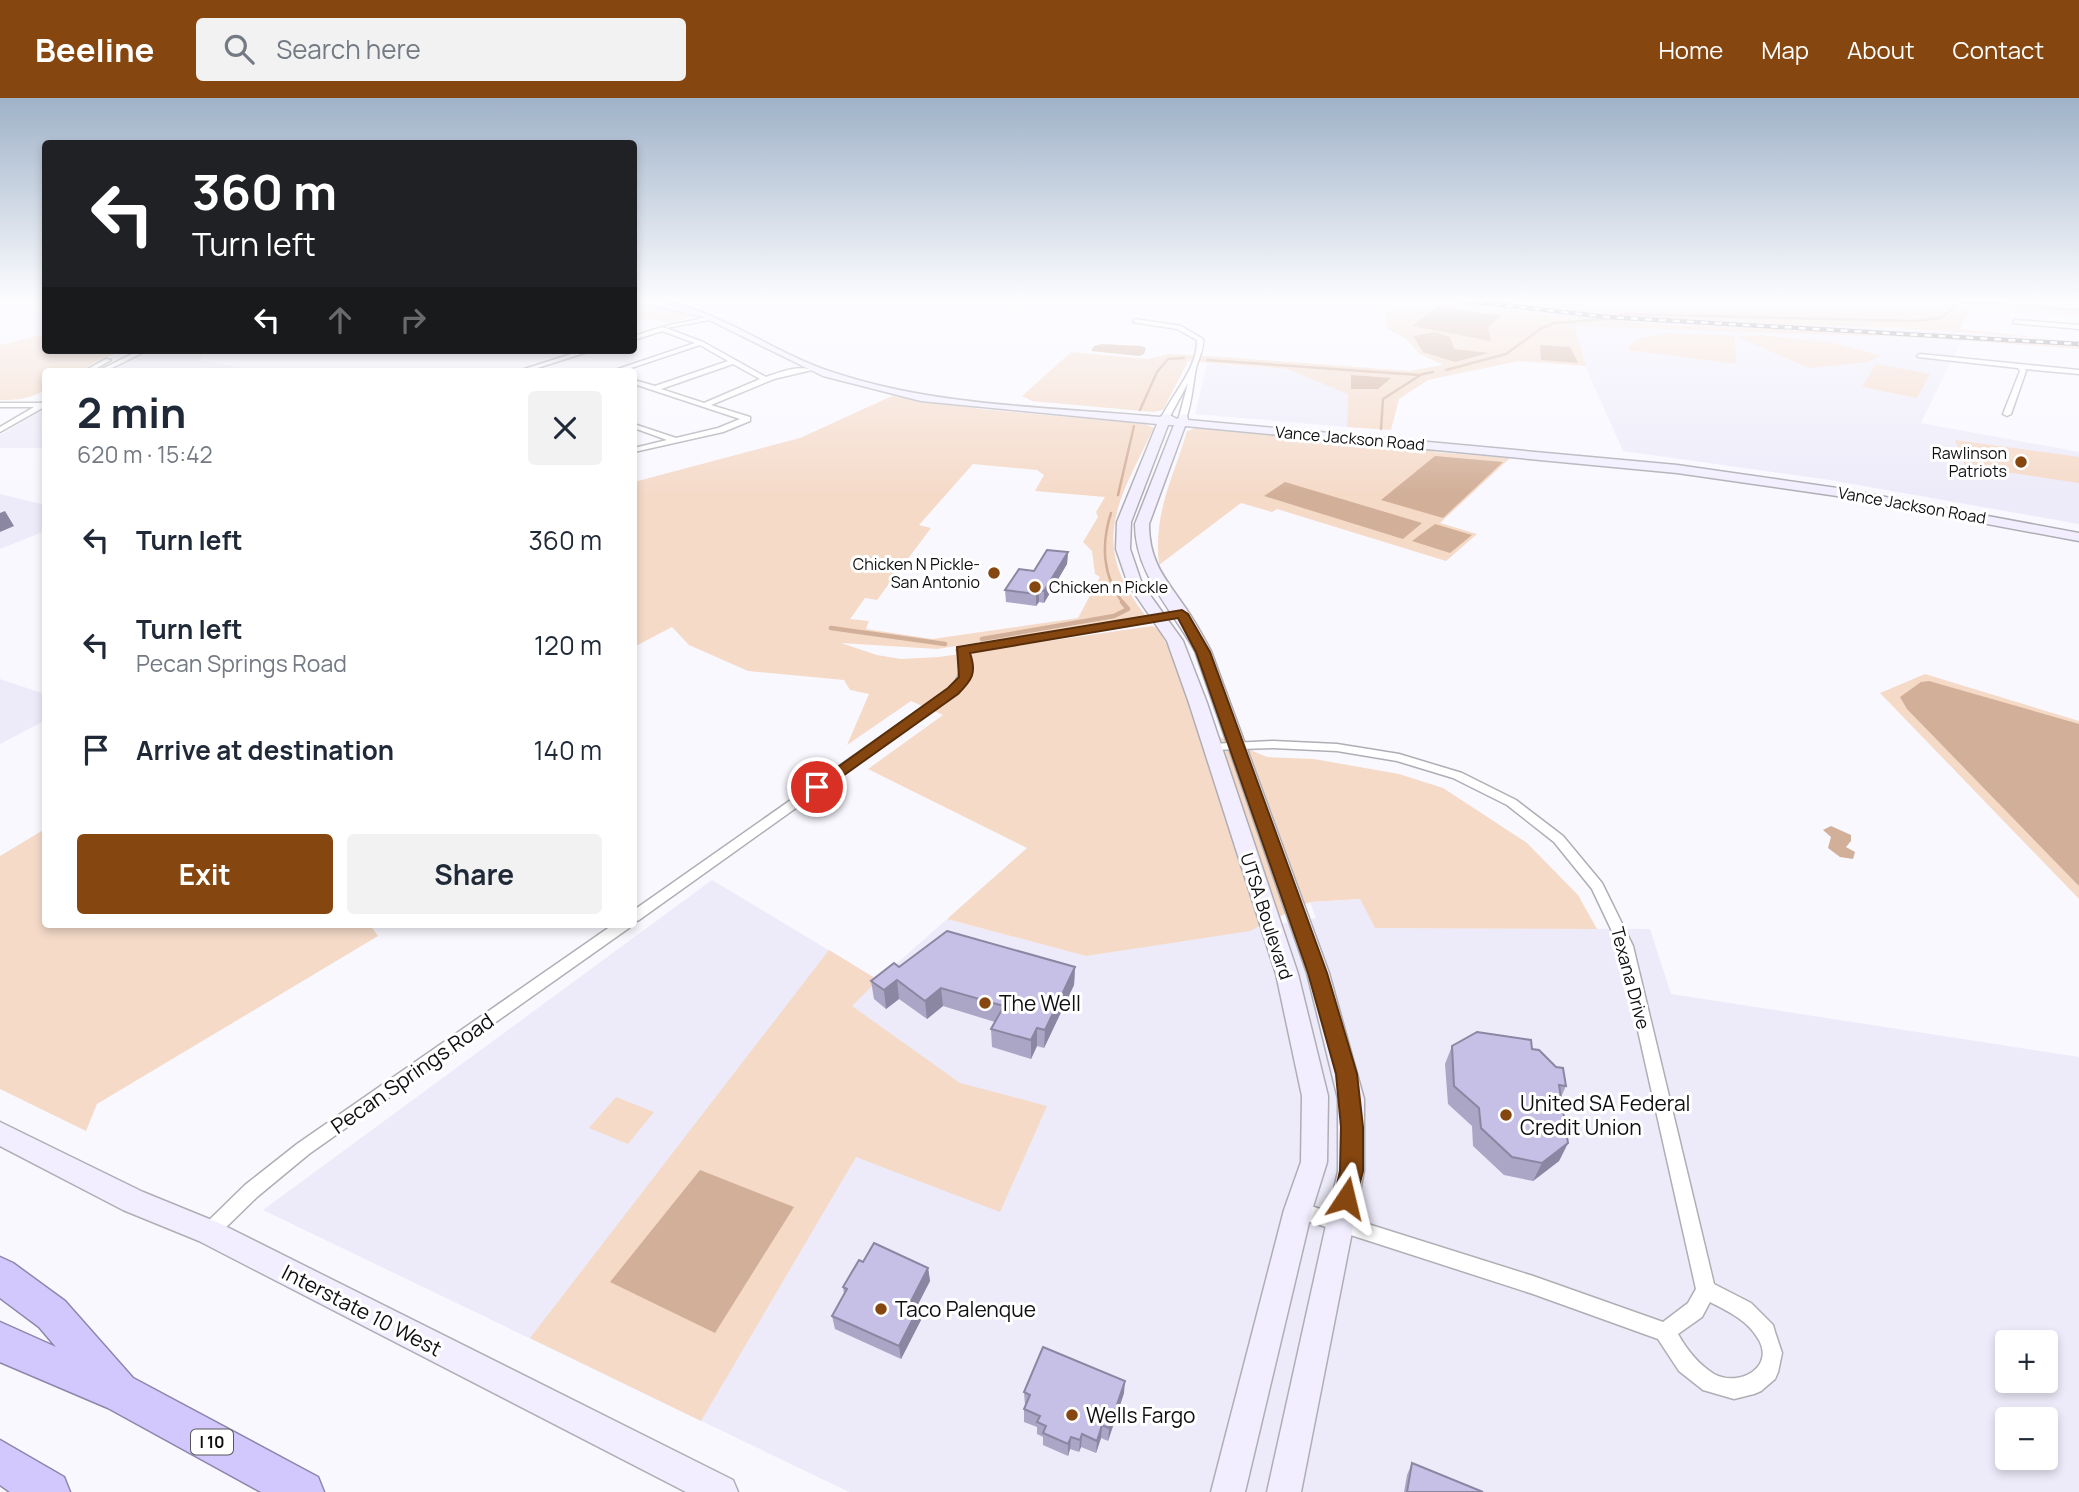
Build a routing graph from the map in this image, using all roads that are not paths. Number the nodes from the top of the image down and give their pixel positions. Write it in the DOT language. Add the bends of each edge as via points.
graph roads {
  1 [pos="725,364"];
  2 [pos="740,364"];
  3 [pos="801,364"];
  4 [pos="825,364"];
  5 [pos="1195,364"];
  6 [pos="2001,364"];
  7 [pos="2021,366"];
  8 [pos="1193,368"];
  9 [pos="811,369"];
  10 [pos="2079,372"];
  11 [pos="782,374"];
  12 [pos="791,378"];
  13 [pos="769,379"];
  14 [pos="637,383"];
  15 [pos="654,388"];
  16 [pos="42,396"];
  17 [pos="42,404"];
  18 [pos="0,405"];
  19 [pos="27,405"];
  20 [pos="42,405"];
  21 [pos="704,405"];
  22 [pos="2007,414"];
  23 [pos="0,420"];
  24 [pos="1173,420"];
  25 [pos="637,427"];
  26 [pos="0,430"];
  27 [pos="675,440"];
  28 [pos="637,449"];
  29 [pos="2079,530"];
  30 [pos="2079,537"];
  31 [pos="1171,616"];
  32 [pos="1237,744"];
  33 [pos="1211,747"];
  34 [pos="637,915"];
  35 [pos="618,928"];
  36 [pos="1303,931"];
  37 [pos="1273,932"];
  38 [pos="0,1133"];
  39 [pos="1298,1210"];
  40 [pos="1340,1224"];
  41 [pos="209,1232"];
  42 [pos="0,1275"];
  43 [pos="1706,1290"];
  44 [pos="1665,1332"];
  45 [pos="0,1341"];
  46 [pos="121,1393"];
  47 [pos="0,1461"];
  48 [pos="49,1492"];
  49 [pos="303,1492"];
  50 [pos="722,1492"];
  51 [pos="1228,1492"];
  52 [pos="1284,1492"];
  1 -- 15 [label="street"];
  2 -- 13 [label="street"];
  3 -- 9 [label="main road, Vance Jackson Road"];
  4 -- 24 [label="main road, Vance Jackson Road" via="898,387"];
  5 -- 8 [label="street, UTSA Boulevard"];
  6 -- 7 [label="street"];
  7 -- 10 [label="street"];
  7 -- 22 [label="street"];
  8 -- 24 [label="street, UTSA Boulevard" via="1190,393"];
  8 -- 24 [label="street, UTSA Boulevard" via="1177,392"];
  9 -- 11 [label="street"];
  9 -- 12 [label="street"];
  9 -- 24 [label="main road, Vance Jackson Road" via="889,392 948,402"];
  11 -- 12 [label="street"];
  11 -- 13 [label="street"];
  12 -- 13 [label="street"];
  13 -- 21 [label="street"];
  14 -- 15 [label="street"];
  15 -- 21 [label="street"];
  16 -- 19 [label="street"];
  17 -- 19 [label="street"];
  18 -- 19 [label="street"];
  19 -- 23 [label="street"];
  20 -- 26 [label="street"];
  21 -- 27 [label="street" via="747,419"];
  24 -- 29 [label="main road, Vance Jackson Road" via="1676,462 1894,494"];
  24 -- 30 [label="main road, Vance Jackson Road" via="1677,469 1837,492"];
  24 -- 31 [label="main road, UTSA Boulevard" via="1124,522 1122,536 1131,576"];
  25 -- 27 [label="street"];
  27 -- 28 [label="street"];
  31 -- 32 [label="main road, UTSA Boulevard" via="1203,652"];
  31 -- 33 [label="main road, UTSA Boulevard"];
  31 -- 34 [label="street" via="962,650 968,666 966,678 953,691"];
  32 -- 33 [label="street, Texana Drive"];
  32 -- 36 [label="main road, UTSA Boulevard"];
  32 -- 43 [label="street, Texana Drive" via="1348,747 1435,766 1514,806 1582,862 1619,925 1626,946"];
  33 -- 37 [label="main road, UTSA Boulevard"];
  35 -- 41 [label="street, Pecan Springs Road" via="303,1149"];
  36 -- 37 [label="street"];
  36 -- 40 [label="main road, UTSA Boulevard" via="1351,1099 1351,1171"];
  37 -- 39 [label="main road, UTSA Boulevard" via="1315,1096 1314,1162"];
  38 -- 41 [label="main road, Interstate 10 West" via="133,1201"];
  39 -- 40 [label="street"];
  39 -- 51 [label="main road, UTSA Boulevard"];
  40 -- 44 [label="street"];
  40 -- 52 [label="main road, UTSA Boulevard"];
  41 -- 50 [label="main road, Interstate 10 West"];
  42 -- 46 [label="highway" via="52,1314"];
  43 -- 44 [label="street" via="1695,1310"];
  43 -- 44 [label="street" via="1746,1310 1764,1329 1773,1348 1772,1369 1760,1382 1734,1390 1709,1381 1687,1365"];
  45 -- 46 [label="highway, I 10"];
  46 -- 49 [label="highway, I 10"];
  47 -- 48 [label="highway"];
}
